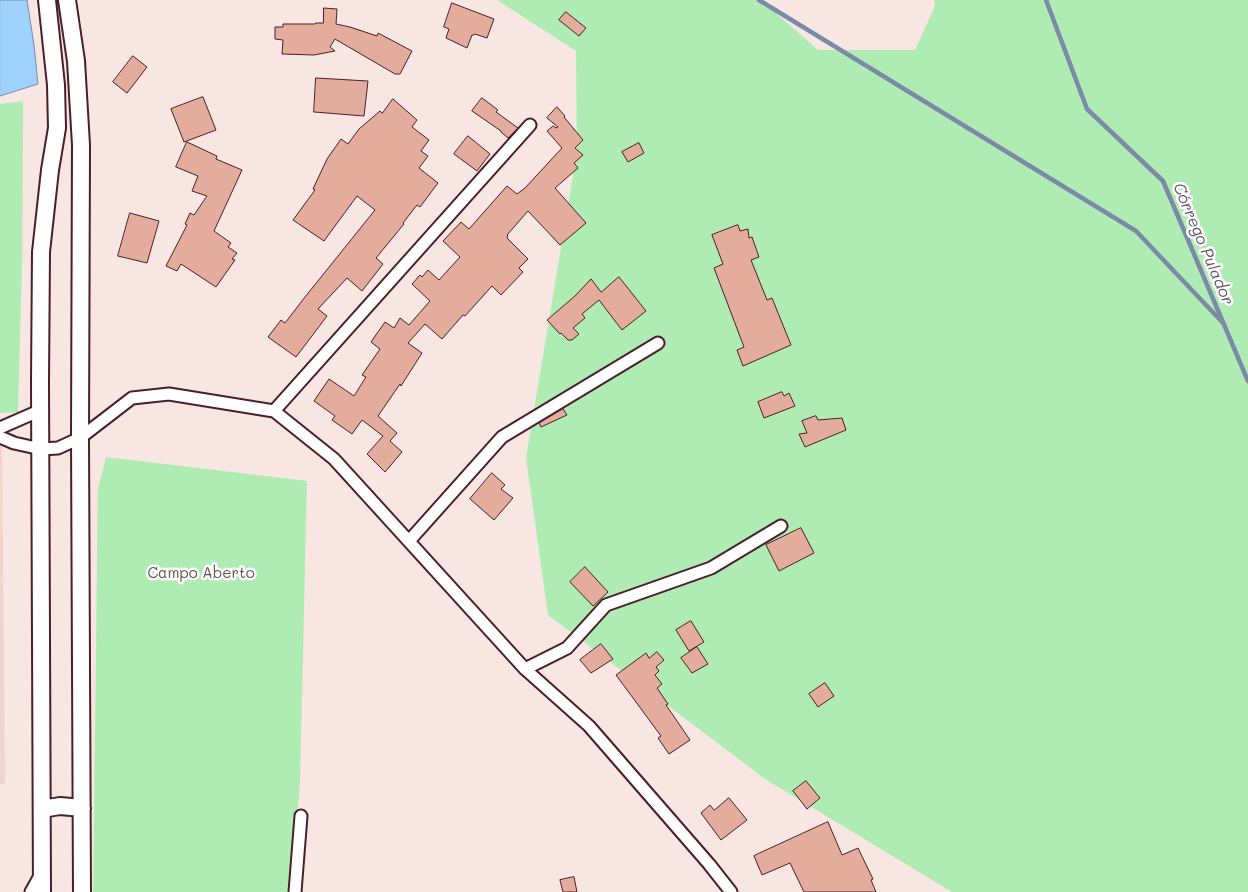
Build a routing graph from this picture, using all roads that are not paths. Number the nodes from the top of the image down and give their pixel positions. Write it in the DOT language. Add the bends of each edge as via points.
graph roads {
  1 [pos="47,0"];
  2 [pos="67,0"];
  3 [pos="530,125"];
  4 [pos="658,343"];
  5 [pos="41,410"];
  6 [pos="274,411"];
  7 [pos="0,428"];
  8 [pos="0,436"];
  9 [pos="80,438"];
  10 [pos="41,449"];
  11 [pos="781,526"];
  12 [pos="409,541"];
  13 [pos="525,669"];
  14 [pos="82,808"];
  15 [pos="42,809"];
  16 [pos="301,816"];
  17 [pos="42,872"];
  18 [pos="31,892"];
  19 [pos="42,892"];
  20 [pos="82,892"];
  21 [pos="295,892"];
  22 [pos="731,892"];
  1 -- 5 [label="street" via="57,128 41,252"];
  2 -- 9 [label="street" via="76,62 81,145"];
  3 -- 6 [label="street"];
  4 -- 12 [label="street" via="502,437"];
  5 -- 7 [label="street"];
  5 -- 10 [label="street"];
  6 -- 9 [label="street" via="169,394 132,398"];
  6 -- 12 [label="street" via="334,459"];
  8 -- 10 [label="street"];
  9 -- 10 [label="street" via="58,448"];
  9 -- 14 [label="street"];
  10 -- 15 [label="street"];
  11 -- 13 [label="street" via="711,568 606,605 567,648"];
  12 -- 13 [label="street"];
  13 -- 22 [label="street" via="589,726"];
  14 -- 15 [label="street" via="60,806"];
  14 -- 20 [label="street"];
  15 -- 17 [label="street"];
  16 -- 21 [label="street"];
  17 -- 18 [label="street"];
  17 -- 19 [label="street"];
}
